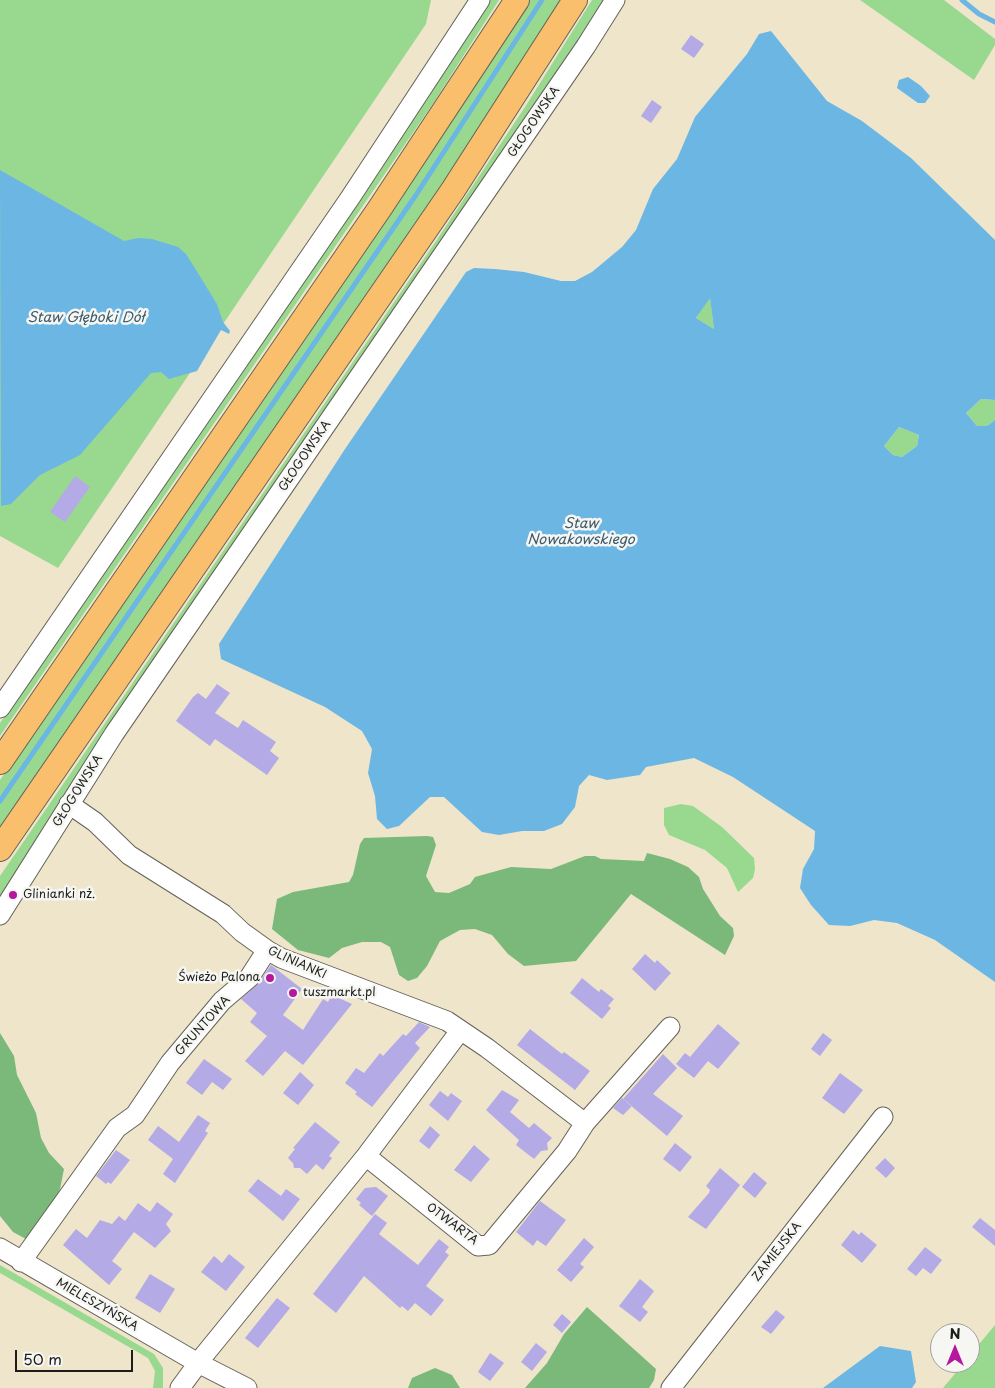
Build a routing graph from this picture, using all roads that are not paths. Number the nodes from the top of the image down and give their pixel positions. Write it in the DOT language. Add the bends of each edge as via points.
graph roads {
  1 [pos="480,0"];
  2 [pos="517,0"];
  3 [pos="575,0"];
  4 [pos="615,0"];
  5 [pos="0,708"];
  6 [pos="0,762"];
  7 [pos="70,804"];
  8 [pos="0,849"];
  9 [pos="0,915"];
  10 [pos="267,950"];
  11 [pos="670,1027"];
  12 [pos="460,1031"];
  13 [pos="883,1117"];
  14 [pos="585,1123"];
  15 [pos="366,1156"];
  16 [pos="0,1248"];
  17 [pos="21,1262"];
  18 [pos="198,1363"];
  19 [pos="180,1388"];
  20 [pos="248,1388"];
  21 [pos="671,1388"];
  1 -- 5 [label="street" via="350,198"];
  2 -- 6 [label="main road" via="380,208"];
  3 -- 8 [label="main road" via="448,197"];
  4 -- 7 [label="street, GŁOGOWSKA" via="119,727"];
  7 -- 9 [label="street, GŁOGOWSKA"];
  7 -- 10 [label="street, GLINIANKI" via="95,822 129,855 223,914"];
  10 -- 12 [label="street, GLINIANKI" via="447,1021"];
  10 -- 17 [label="street, GRUNTOWA" via="249,978 222,1001 158,1078 134,1115 117,1128"];
  11 -- 14 [label="street"];
  12 -- 14 [label="street, GLINIANKI"];
  12 -- 15 [label="street"];
  13 -- 21 [label="street, ZAMIEJSKA"];
  14 -- 15 [label="street, OTWARTA" via="567,1151 489,1245 478,1246"];
  15 -- 18 [label="street"];
  16 -- 17 [label="street, MIELESZYŃSKA"];
  17 -- 18 [label="street, MIELESZYŃSKA"];
  18 -- 19 [label="street"];
  18 -- 20 [label="street, MIELESZYŃSKA"];
}
